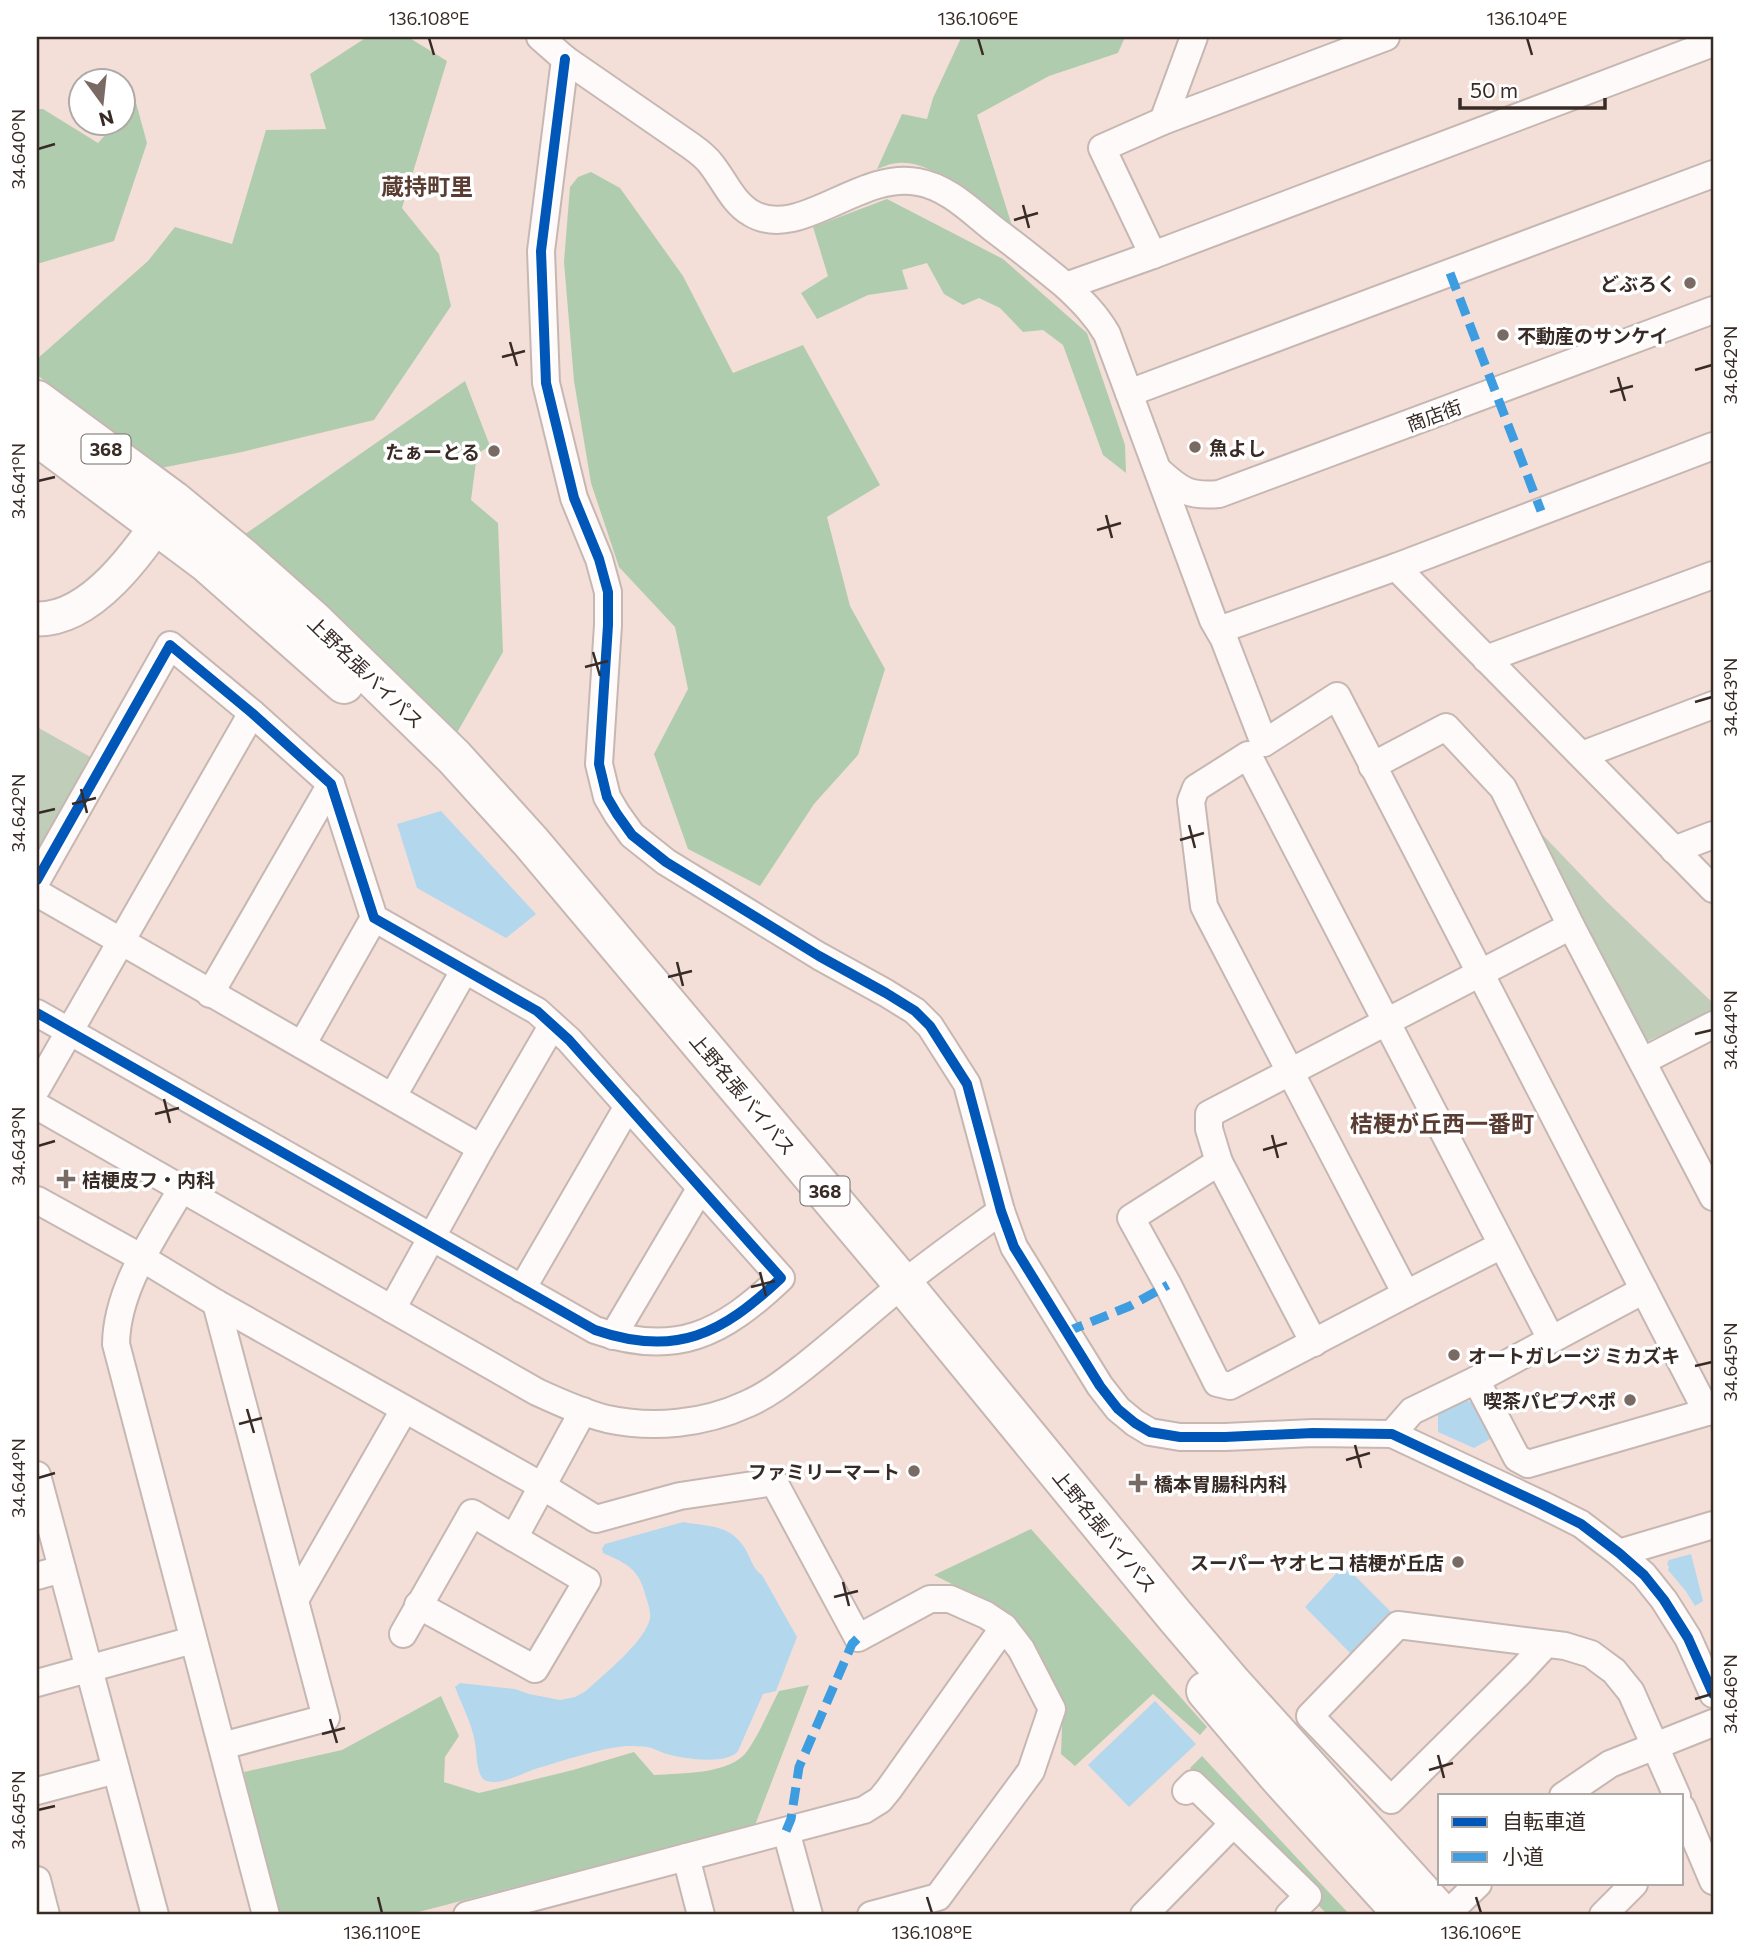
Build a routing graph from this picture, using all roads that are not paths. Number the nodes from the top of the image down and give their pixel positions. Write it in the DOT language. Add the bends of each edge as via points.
graph roads {
  1 [pos="540,37"];
  2 [pos="1194,37"];
  3 [pos="1386,37"];
  4 [pos="1713,43"];
  5 [pos="565,59"];
  6 [pos="1163,121"];
  7 [pos="1713,173"];
  8 [pos="1153,255"];
  9 [pos="1066,286"];
  10 [pos="1713,310"];
  11 [pos="1129,393"];
  12 [pos="37,400"];
  13 [pos="37,436"];
  14 [pos="1713,446"];
  15 [pos="1158,470"];
  16 [pos="166,513"];
  17 [pos="1396,567"];
  18 [pos="1713,575"];
  19 [pos="37,619"];
  20 [pos="1219,630"];
  21 [pos="1486,659"];
  22 [pos="1713,705"];
  23 [pos="252,713"];
  24 [pos="1256,749"];
  25 [pos="1582,755"];
  26 [pos="1372,766"];
  27 [pos="331,784"];
  28 [pos="1713,835"];
  29 [pos="1674,850"];
  30 [pos="37,880"];
  31 [pos="1713,889"];
  32 [pos="37,893"];
  33 [pos="374,918"];
  34 [pos="1571,926"];
  35 [pos="121,942"];
  36 [pos="464,971"];
  37 [pos="1479,974"];
  38 [pos="210,994"];
  39 [pos="37,1013"];
  40 [pos="1387,1021"];
  41 [pos="1713,1025"];
  42 [pos="552,1026"];
  43 [pos="69,1031"];
  44 [pos="302,1045"];
  45 [pos="1643,1060"];
  46 [pos="1290,1071"];
  47 [pos="37,1088"];
  48 [pos="393,1096"];
  49 [pos="37,1106"];
  50 [pos="628,1106"];
  51 [pos="481,1148"];
  52 [pos="1219,1162"];
  53 [pos="182,1188"];
  54 [pos="700,1189"];
  55 [pos="1713,1197"];
  56 [pos="38,1203"];
  57 [pos="1000,1211"];
  58 [pos="431,1238"];
  59 [pos="1502,1245"];
  60 [pos="142,1258"];
  61 [pos="522,1289"];
  62 [pos="1644,1290"];
  63 [pos="894,1292"];
  64 [pos="1406,1294"];
  65 [pos="216,1303"];
  66 [pos="393,1309"];
  67 [pos="613,1336"];
  68 [pos="1551,1339"];
  69 [pos="1314,1343"];
  70 [pos="1476,1380"];
  71 [pos="404,1410"];
  72 [pos="583,1411"];
  73 [pos="1710,1411"];
  74 [pos="1392,1434"];
  75 [pos="37,1475"];
  76 [pos="542,1486"];
  77 [pos="1713,1525"];
  78 [pos="513,1538"];
  79 [pos="1619,1553"];
  80 [pos="49,1573"];
  81 [pos="295,1600"];
  82 [pos="418,1605"];
  83 [pos="1004,1627"];
  84 [pos="403,1634"];
  85 [pos="193,1640"];
  86 [pos="1546,1644"];
  87 [pos="1707,1666"];
  88 [pos="88,1669"];
  89 [pos="37,1683"];
  90 [pos="1713,1694"];
  91 [pos="1713,1723"];
  92 [pos="1655,1745"];
  93 [pos="222,1746"];
  94 [pos="116,1770"];
  95 [pos="37,1791"];
  96 [pos="1186,1791"];
  97 [pos="1566,1794"];
  98 [pos="1676,1794"];
  99 [pos="1684,1818"];
  100 [pos="1233,1824"];
  101 [pos="786,1831"];
  102 [pos="1691,1854"];
  103 [pos="686,1857"];
  104 [pos="37,1880"];
  105 [pos="1713,1881"];
  106 [pos="1633,1885"];
  107 [pos="1475,1887"];
  108 [pos="46,1915"];
  109 [pos="155,1915"];
  110 [pos="266,1915"];
  111 [pos="467,1915"];
  112 [pos="701,1915"];
  113 [pos="809,1915"];
  114 [pos="871,1915"];
  115 [pos="1144,1915"];
  116 [pos="1289,1915"];
  117 [pos="1404,1915"];
  118 [pos="1444,1915"];
  119 [pos="1603,1915"];
  1 -- 5 [label="street"];
  2 -- 6 [label="street"];
  3 -- 6 [label="street"];
  4 -- 8 [label="street"];
  5 -- 9 [label="street" via="709,160 740,205 766,220 809,213 874,184 919,182 955,199"];
  5 -- 57 [label="street" via="541,251 546,383 574,498 608,592 598,748 607,797 632,835 657,856 915,1011 930,1026 967,1084"];
  6 -- 8 [label="street" via="1102,148"];
  7 -- 11 [label="street"];
  8 -- 9 [label="street"];
  9 -- 11 [label="street" via="1099,320"];
  10 -- 15 [label="street, 商店街" via="1219,495 1180,490"];
  11 -- 15 [label="street"];
  12 -- 16 [label="highway, 上野名張バイパス / 368"];
  13 -- 16 [label="highway, 上野名張バイパス / 368"];
  14 -- 17 [label="street"];
  15 -- 20 [label="street"];
  16 -- 19 [label="main road" via="111,583 74,610"];
  16 -- 63 [label="highway, 上野名張バイパス / 368" via="207,563 365,702 488,825"];
  17 -- 20 [label="street"];
  17 -- 21 [label="street"];
  18 -- 21 [label="street"];
  20 -- 24 [label="street"];
  21 -- 25 [label="street"];
  22 -- 25 [label="street"];
  23 -- 27 [label="street"];
  23 -- 30 [label="street" via="170,645"];
  23 -- 35 [label="street"];
  24 -- 26 [label="street" via="1337,696"];
  24 -- 40 [label="street"];
  24 -- 46 [label="street" via="1196,788 1191,801 1204,906"];
  25 -- 29 [label="street"];
  26 -- 34 [label="street" via="1446,727 1503,788"];
  26 -- 37 [label="street"];
  27 -- 33 [label="street"];
  27 -- 38 [label="street"];
  28 -- 29 [label="street"];
  29 -- 31 [label="street"];
  32 -- 35 [label="street"];
  33 -- 36 [label="street"];
  33 -- 44 [label="street"];
  34 -- 37 [label="street"];
  34 -- 45 [label="street"];
  35 -- 38 [label="street"];
  35 -- 43 [label="street"];
  36 -- 42 [label="street" via="537,1012"];
  36 -- 48 [label="street"];
  37 -- 40 [label="street"];
  37 -- 62 [label="street"];
  38 -- 44 [label="street"];
  39 -- 43 [label="street"];
  40 -- 46 [label="street"];
  40 -- 59 [label="street"];
  41 -- 45 [label="street"];
  42 -- 50 [label="street"];
  42 -- 51 [label="street"];
  43 -- 47 [label="street"];
  43 -- 58 [label="street"];
  44 -- 48 [label="street"];
  45 -- 55 [label="street"];
  46 -- 52 [label="street" via="1209,1114"];
  46 -- 64 [label="street"];
  48 -- 51 [label="street"];
  49 -- 53 [label="street"];
  50 -- 54 [label="street"];
  50 -- 61 [label="street"];
  51 -- 58 [label="street"];
  52 -- 69 [label="street"];
  52 -- 69 [label="street" via="1131,1218 1217,1383 1230,1386"];
  53 -- 60 [label="street"];
  53 -- 66 [label="street"];
  54 -- 67 [label="street"];
  54 -- 67 [label="street" via="781,1278 739,1314 705,1333 650,1343"];
  56 -- 60 [label="street"];
  57 -- 63 [label="street"];
  57 -- 74 [label="street" via="1014,1247 1100,1386 1118,1409 1150,1432 1180,1437"];
  58 -- 61 [label="street"];
  58 -- 66 [label="street"];
  59 -- 64 [label="street"];
  59 -- 68 [label="street"];
  60 -- 65 [label="street"];
  60 -- 85 [label="street" via="122,1307 116,1344"];
  61 -- 67 [label="street"];
  62 -- 68 [label="street"];
  62 -- 73 [label="street"];
  63 -- 72 [label="street" via="786,1381 748,1404 679,1423 605,1419"];
  63 -- 117 [label="highway, 上野名張バイパス / 368" via="1216,1703"];
  63 -- 118 [label="highway, 上野名張バイパス / 368" via="1233,1683"];
  64 -- 69 [label="street"];
  65 -- 71 [label="street"];
  65 -- 81 [label="street"];
  66 -- 72 [label="street" via="537,1392"];
  68 -- 70 [label="street"];
  70 -- 73 [label="street" via="1517,1458 1528,1464"];
  70 -- 74 [label="street" via="1412,1412"];
  71 -- 76 [label="street"];
  71 -- 81 [label="street"];
  72 -- 76 [label="street"];
  74 -- 79 [label="street" via="1581,1524"];
  75 -- 80 [label="street"];
  76 -- 78 [label="street"];
  76 -- 83 [label="street" via="596,1519 680,1496 774,1482 858,1638 930,1599 950,1599"];
  77 -- 79 [label="street"];
  78 -- 82 [label="street" via="471,1513"];
  78 -- 82 [label="street" via="587,1581 535,1670"];
  79 -- 87 [label="street" via="1664,1600"];
  80 -- 88 [label="street"];
  81 -- 93 [label="street" via="326,1718"];
  82 -- 84 [label="street"];
  83 -- 101 [label="street" via="880,1800 864,1810"];
  83 -- 114 [label="street" via="1021,1649 1052,1709 1031,1770 938,1897"];
  85 -- 88 [label="street"];
  85 -- 93 [label="street"];
  86 -- 86 [label="street" via="1391,1800 1310,1716 1398,1625"];
  86 -- 92 [label="street" via="1591,1654 1614,1671 1631,1692"];
  87 -- 90 [label="street"];
  88 -- 89 [label="street"];
  88 -- 94 [label="street"];
  91 -- 92 [label="street"];
  92 -- 97 [label="street" via="1610,1764"];
  92 -- 98 [label="street"];
  93 -- 110 [label="street"];
  94 -- 95 [label="street"];
  94 -- 109 [label="street"];
  96 -- 100 [label="street" via="1193,1784"];
  99 -- 102 [label="street"];
  100 -- 115 [label="street"];
  100 -- 116 [label="street" via="1308,1896"];
  101 -- 103 [label="street"];
  101 -- 113 [label="street"];
  102 -- 105 [label="street"];
  103 -- 111 [label="street"];
  103 -- 112 [label="street"];
  104 -- 108 [label="street"];
  106 -- 119 [label="street"];
  107 -- 118 [label="street"];
}
